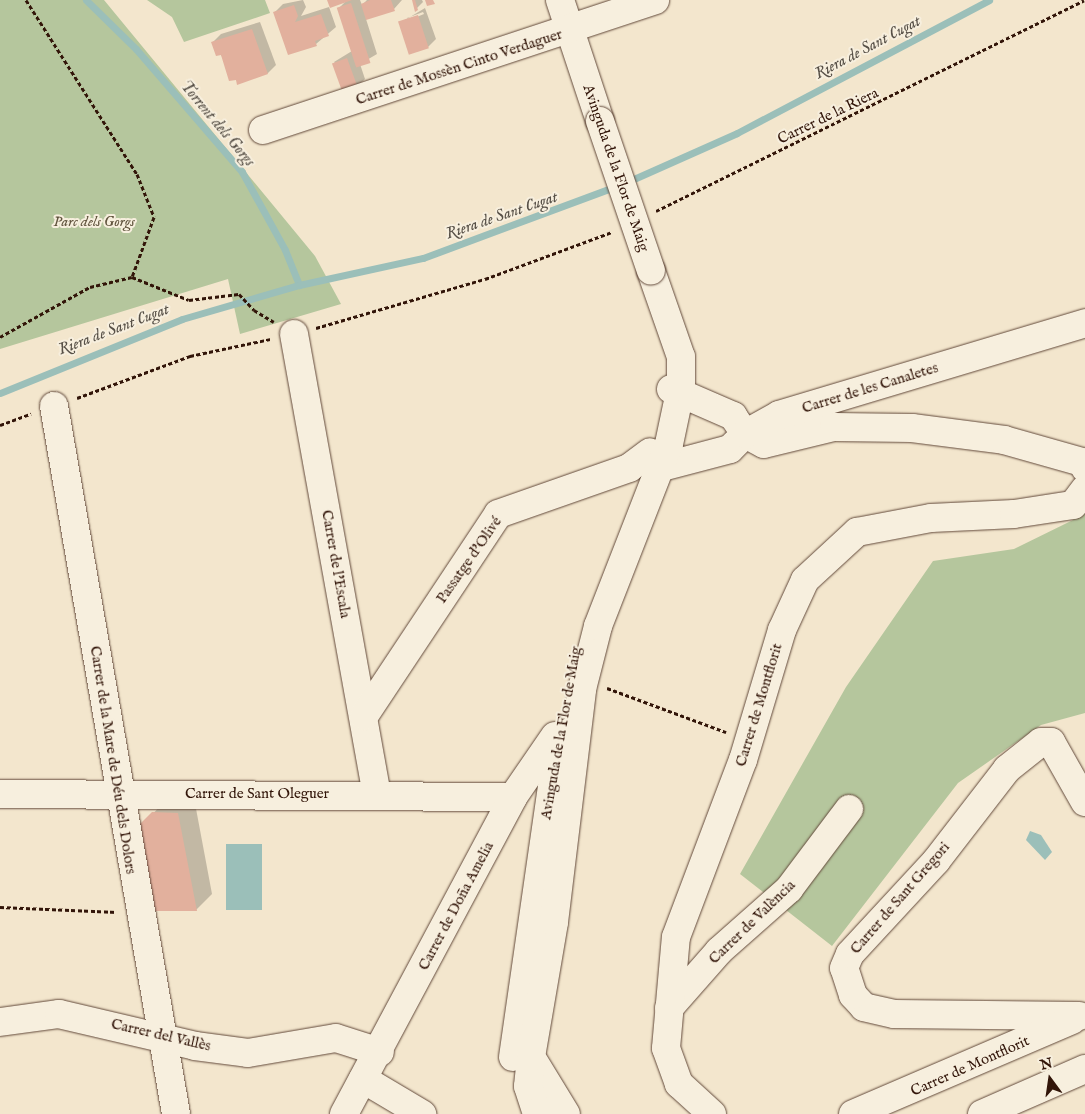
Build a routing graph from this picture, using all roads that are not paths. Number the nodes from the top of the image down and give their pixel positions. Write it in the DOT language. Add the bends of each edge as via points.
graph roads {
  1 [pos="560,0"];
  2 [pos="655,0"];
  3 [pos="571,30"];
  4 [pos="263,130"];
  5 [pos="1085,323"];
  6 [pos="294,334"];
  7 [pos="676,391"];
  8 [pos="54,406"];
  9 [pos="745,434"];
  10 [pos="653,460"];
  11 [pos="1085,468"];
  12 [pos="1085,489"];
  13 [pos="582,692"];
  14 [pos="364,716"];
  15 [pos="560,727"];
  16 [pos="378,793"];
  17 [pos="0,794"];
  18 [pos="118,794"];
  19 [pos="513,798"];
  20 [pos="1085,802"];
  21 [pos="849,809"];
  22 [pos="669,1008"];
  23 [pos="1082,1015"];
  24 [pos="0,1022"];
  25 [pos="159,1035"];
  26 [pos="380,1052"];
  27 [pos="531,1056"];
  28 [pos="1085,1069"];
  29 [pos="363,1080"];
  30 [pos="176,1114"];
  31 [pos="344,1114"];
  32 [pos="422,1114"];
  33 [pos="521,1114"];
  34 [pos="537,1114"];
  35 [pos="566,1114"];
  36 [pos="712,1114"];
  37 [pos="853,1114"];
  38 [pos="982,1114"];
  1 -- 3 [label="street, Avinguda de la Flor de Maig"];
  2 -- 3 [label="street, Carrer de Mossèn Cinto Verdaguer"];
  3 -- 4 [label="street, Carrer de Mossèn Cinto Verdaguer"];
  3 -- 7 [label="street, Avinguda de la Flor de Maig, bridge" via="682,358"];
  5 -- 9 [label="street, Carrer de les Canaletes" via="779,415"];
  6 -- 14 [label="street, Carrer de l'Escala"];
  7 -- 9 [label="street" via="734,416"];
  7 -- 10 [label="street, Avinguda de la Flor de Maig"];
  8 -- 18 [label="street, Carrer de la Mare de Déu dels Dolors"];
  9 -- 10 [label="street" via="730,449"];
  9 -- 11 [label="street" via="764,444 834,427 912,428 1004,440 1082,462"];
  10 -- 13 [label="street, Avinguda de la Flor de Maig" via="598,626"];
  10 -- 14 [label="street, Passatge d'Olivé" via="498,514"];
  10 -- 15 [label="street, Avinguda de la Flor de Maig" via="573,652"];
  12 -- 22 [label="street, Carrer de Montflorit" via="1073,505 1014,514 931,518 857,532 805,580 782,630 750,741 681,918"];
  13 -- 15 [label="street, Carrer de Doña Amelia"];
  13 -- 27 [label="street, Avinguda de la Flor de Maig" via="554,922"];
  14 -- 16 [label="street, Carrer de l'Escala"];
  15 -- 19 [label="street, Carrer de Doña Amelia"];
  15 -- 33 [label="street, Avinguda de la Flor de Maig" via="512,1054"];
  16 -- 18 [label="street, Carrer de Sant Oleguer"];
  16 -- 19 [label="street, Carrer de Sant Oleguer"];
  17 -- 18 [label="street, Carrer de Sant Oleguer"];
  18 -- 25 [label="street, Carrer de la Mare de Déu dels Dolors"];
  19 -- 26 [label="street, Carrer de Doña Amelia"];
  20 -- 23 [label="street, Carrer de Sant Gregori" via="1052,742 1041,742 1007,769 936,861 850,954 844,968 849,988 864,1007 894,1014"];
  21 -- 22 [label="street, Carrer de València" via="789,889 719,952"];
  22 -- 36 [label="street, Carrer de Montflorit" via="666,1048 671,1066 679,1084"];
  23 -- 37 [label="street, Carrer de Montflorit"];
  24 -- 25 [label="street, Carrer del Vallès" via="59,1014"];
  25 -- 26 [label="street, Carrer del Vallès" via="195,1046 248,1053 336,1038"];
  25 -- 30 [label="street, Carrer de la Mare de Déu dels Dolors"];
  26 -- 29 [label="street, Carrer de Doña Amelia"];
  27 -- 34 [label="street, Avinguda de la Flor de Maig" via="528,1086"];
  27 -- 35 [label="street"];
  28 -- 38 [label="street"];
  29 -- 31 [label="street, Carrer de Doña Amelia"];
  29 -- 32 [label="street"];
}
